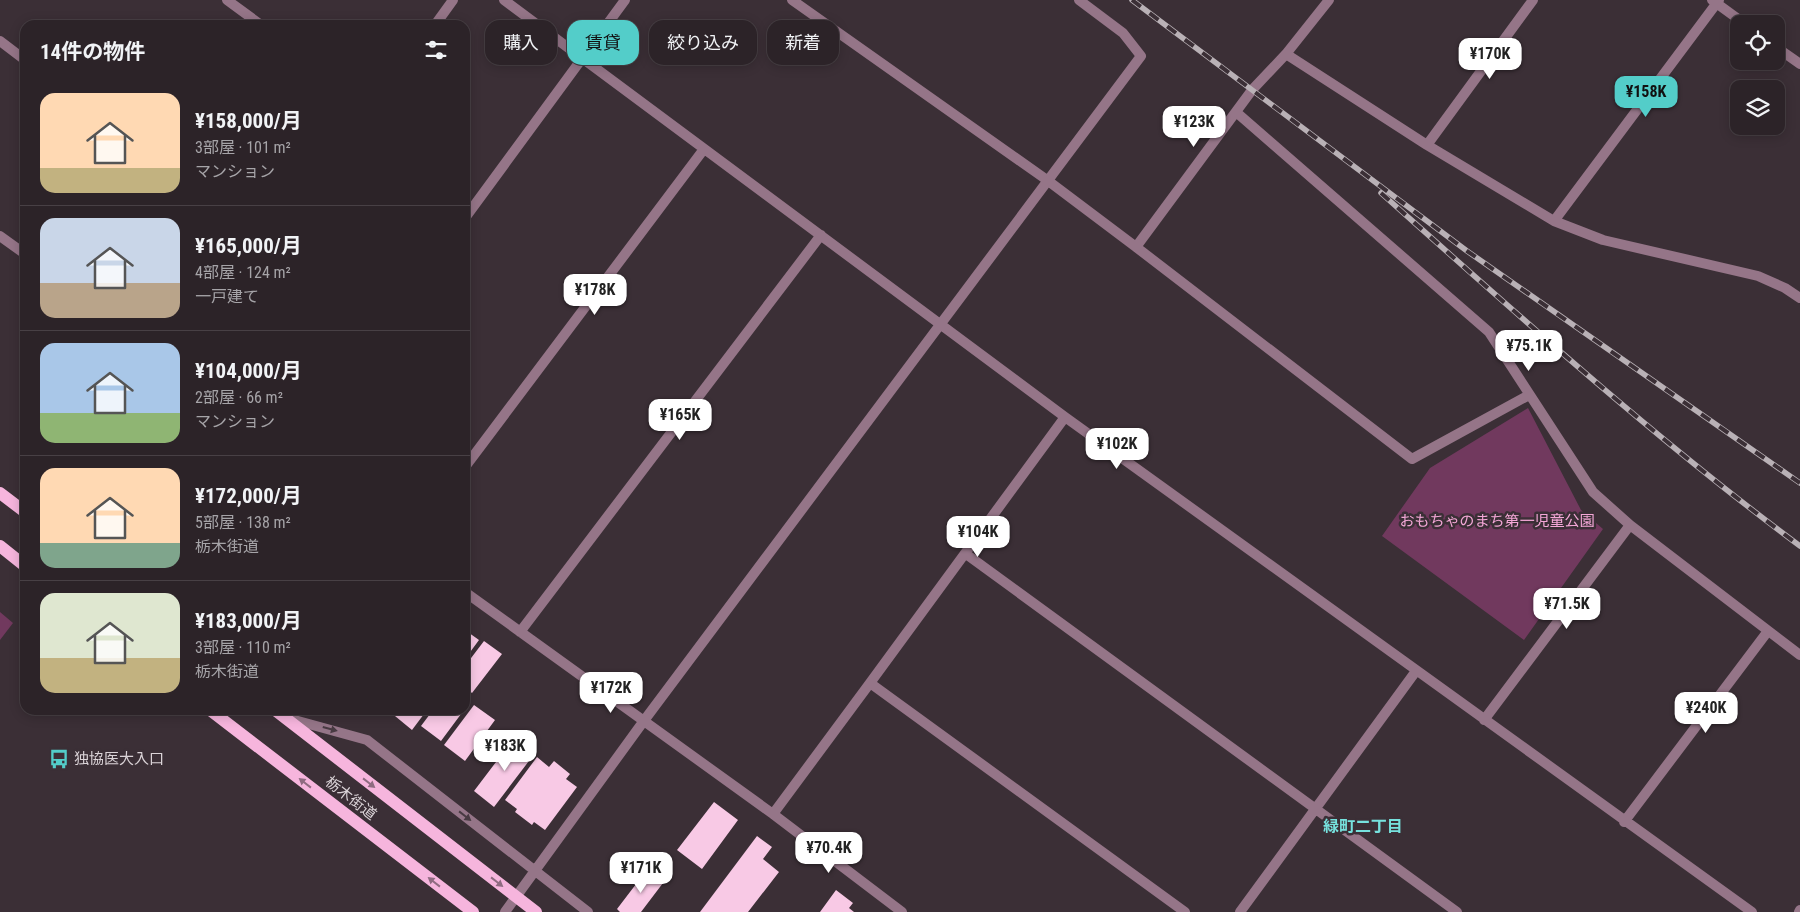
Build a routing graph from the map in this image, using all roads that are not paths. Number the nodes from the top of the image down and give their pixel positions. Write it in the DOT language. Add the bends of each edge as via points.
graph roads {
  1 [pos="227,0"];
  2 [pos="453,0"];
  3 [pos="504,0"];
  4 [pos="625,0"];
  5 [pos="792,0"];
  6 [pos="1078,0"];
  7 [pos="1330,0"];
  8 [pos="1533,0"];
  9 [pos="1716,1"];
  10 [pos="1734,15"];
  11 [pos="254,20"];
  12 [pos="439,20"];
  13 [pos="610,20"];
  14 [pos="0,40"];
  15 [pos="567,47"];
  16 [pos="1785,53"];
  17 [pos="1286,54"];
  18 [pos="20,56"];
  19 [pos="1800,64"];
  20 [pos="577,65"];
  21 [pos="591,65"];
  22 [pos="1236,112"];
  23 [pos="1427,145"];
  24 [pos="704,149"];
  25 [pos="1047,180"];
  26 [pos="470,211"];
  27 [pos="1554,221"];
  28 [pos="821,235"];
  29 [pos="0,236"];
  30 [pos="1136,247"];
  31 [pos="20,250"];
  32 [pos="1800,298"];
  33 [pos="941,324"];
  34 [pos="1529,395"];
  35 [pos="1065,417"];
  36 [pos="470,460"];
  37 [pos="0,493"];
  38 [pos="20,508"];
  39 [pos="1630,525"];
  40 [pos="0,546"];
  41 [pos="966,554"];
  42 [pos="20,562"];
  43 [pos="470,596"];
  44 [pos="1768,631"];
  45 [pos="520,632"];
  46 [pos="1800,655"];
  47 [pos="1416,670"];
  48 [pos="870,683"];
  49 [pos="217,715"];
  50 [pos="282,715"];
  51 [pos="286,715"];
  52 [pos="1484,720"];
  53 [pos="643,722"];
  54 [pos="1316,809"];
  55 [pos="773,814"];
  56 [pos="1624,822"];
  57 [pos="535,871"];
  58 [pos="516,897"];
  59 [pos="473,912"];
  60 [pos="505,912"];
  61 [pos="536,912"];
  62 [pos="588,912"];
  63 [pos="902,912"];
  64 [pos="1185,912"];
  65 [pos="1240,912"];
  66 [pos="1457,912"];
  67 [pos="1752,912"];
  1 -- 11 [label="street"];
  2 -- 12 [label="street"];
  3 -- 15 [label="street"];
  4 -- 13 [label="street"];
  5 -- 25 [label="street"];
  6 -- 25 [label="street" via="1124,33 1140,56"];
  7 -- 17 [label="street"];
  8 -- 23 [label="street"];
  9 -- 10 [label="street"];
  9 -- 27 [label="street"];
  14 -- 18 [label="street"];
  16 -- 19 [label="street"];
  17 -- 22 [label="street"];
  17 -- 23 [label="street"];
  20 -- 26 [label="street"];
  21 -- 24 [label="street"];
  22 -- 30 [label="street"];
  22 -- 34 [label="street" via="1489,332"];
  23 -- 27 [label="street"];
  24 -- 28 [label="street"];
  24 -- 36 [label="street"];
  25 -- 30 [label="street"];
  25 -- 33 [label="street"];
  27 -- 32 [label="street" via="1603,240 1758,276"];
  28 -- 33 [label="street"];
  28 -- 45 [label="street"];
  29 -- 31 [label="street"];
  30 -- 34 [label="street" via="1412,460"];
  33 -- 35 [label="street"];
  33 -- 53 [label="street"];
  34 -- 39 [label="street" via="1593,492"];
  35 -- 41 [label="street"];
  35 -- 47 [label="street"];
  37 -- 38 [label="main road"];
  39 -- 44 [label="street"];
  39 -- 52 [label="street"];
  40 -- 42 [label="main road"];
  41 -- 48 [label="street"];
  41 -- 54 [label="street"];
  43 -- 45 [label="street"];
  44 -- 46 [label="street"];
  44 -- 56 [label="street"];
  45 -- 53 [label="street"];
  47 -- 52 [label="street"];
  47 -- 54 [label="street"];
  48 -- 55 [label="street"];
  48 -- 64 [label="street"];
  59 -- 49 [label="main road, 栃木街道, one-way"];
  50 -- 58 [label="main road, 栃木街道, one-way"];
  51 -- 57 [label="street, one-way" via="367,740"];
  52 -- 56 [label="street"];
  53 -- 55 [label="street"];
  53 -- 57 [label="street"];
  54 -- 65 [label="street"];
  54 -- 66 [label="street"];
  55 -- 63 [label="street"];
  56 -- 67 [label="street"];
  57 -- 58 [label="street"];
  57 -- 62 [label="street"];
  58 -- 60 [label="street"];
  58 -- 61 [label="main road, 栃木街道"];
}
